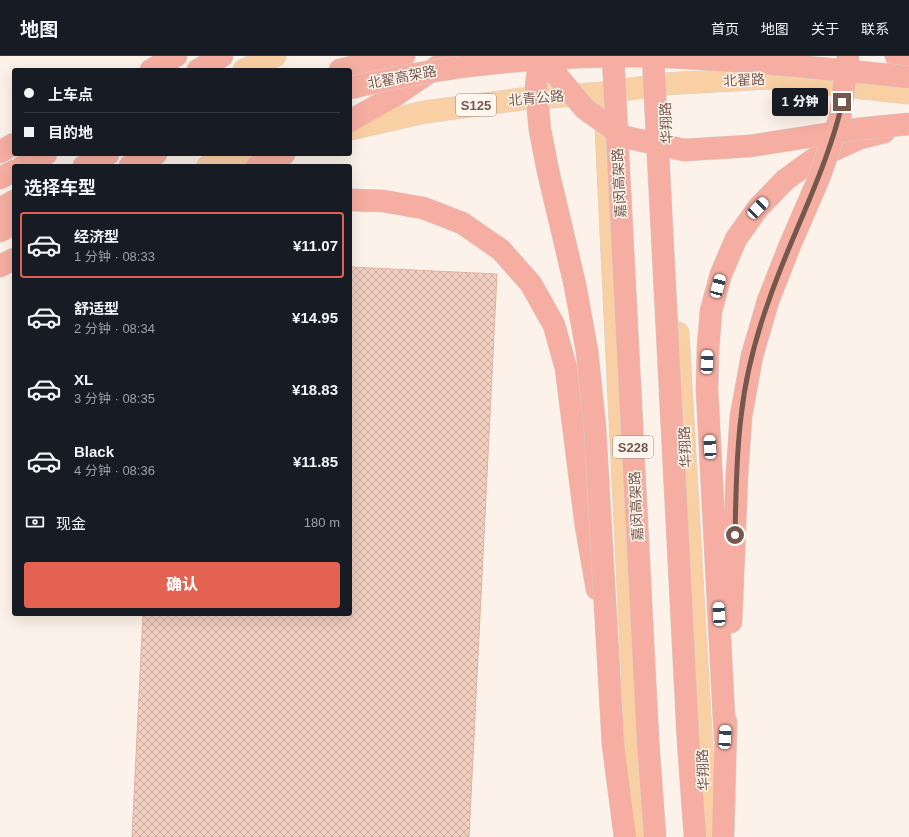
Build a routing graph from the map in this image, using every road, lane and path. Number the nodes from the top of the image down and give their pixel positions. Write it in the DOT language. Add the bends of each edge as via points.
graph roads {
  1 [pos="176,56"];
  2 [pos="222,56"];
  3 [pos="275,56"];
  4 [pos="404,56"];
  5 [pos="453,56"];
  6 [pos="540,56"];
  7 [pos="548,56"];
  8 [pos="602,56"];
  9 [pos="612,56"];
  10 [pos="653,56"];
  11 [pos="662,56"];
  12 [pos="848,56"];
  13 [pos="896,56"];
  14 [pos="909,57"];
  15 [pos="155,68"];
  16 [pos="201,68"];
  17 [pos="248,68"];
  18 [pos="348,68"];
  19 [pos="909,77"];
  20 [pos="664,84"];
  21 [pos="352,87"];
  22 [pos="909,92"];
  23 [pos="604,93"];
  24 [pos="352,120"];
  25 [pos="909,124"];
  26 [pos="352,129"];
  27 [pos="12,145"];
  28 [pos="0,152"];
  29 [pos="42,156"];
  30 [pos="90,156"];
  31 [pos="104,156"];
  32 [pos="152,156"];
  33 [pos="244,156"];
  34 [pos="280,156"];
  35 [pos="27,164"];
  36 [pos="75,164"];
  37 [pos="88,164"];
  38 [pos="134,164"];
  39 [pos="215,164"];
  40 [pos="262,164"];
  41 [pos="12,172"];
  42 [pos="0,178"];
  43 [pos="12,197"];
  44 [pos="352,200"];
  45 [pos="0,203"];
  46 [pos="12,203"];
  47 [pos="0,209"];
  48 [pos="12,225"];
  49 [pos="0,231"];
  50 [pos="12,236"];
  51 [pos="0,242"];
  52 [pos="12,261"];
  53 [pos="0,266"];
  54 [pos="12,273"];
  55 [pos="0,277"];
  56 [pos="607,648"];
  57 [pos="725,737"];
  58 [pos="626,837"];
  59 [pos="640,837"];
  60 [pos="655,837"];
  61 [pos="695,837"];
  62 [pos="707,837"];
  63 [pos="723,837"];
  1 -- 15 [label="highway"];
  2 -- 16 [label="highway"];
  3 -- 17 [label="main road"];
  4 -- 18 [label="highway, 北翟高架路"];
  5 -- 24 [label="highway, bridge" via="396,95"];
  6 -- 56 [label="highway, bridge" via="536,87 540,130 587,351 595,428"];
  7 -- 25 [label="highway, bridge" via="554,72 585,109 625,137 684,150 750,146 858,129"];
  8 -- 23 [label="main road"];
  9 -- 60 [label="highway, 嘉闵高架路 / S228, bridge"];
  10 -- 61 [label="highway, S228, bridge"];
  11 -- 20 [label="main road, 华翔路"];
  12 -- 57 [label="highway, bridge" via="840,117 819,178 768,301 752,356 741,416"];
  13 -- 14 [label="highway"];
  19 -- 21 [label="highway, 北翟高架路, bridge" via="808,67 634,56 548,58 461,66"];
  20 -- 22 [label="main road, 北翟路 / S125" via="769,78"];
  20 -- 23 [label="main road, 北翟路 / S125"];
  20 -- 62 [label="main road, 华翔路"];
  23 -- 26 [label="main road, 北青公路 / S125" via="522,98 425,112"];
  23 -- 59 [label="main road"];
  25 -- 57 [label="highway, bridge" via="860,138 814,159 785,180 758,208 736,239 721,274 711,311 707,389"];
  27 -- 28 [label="highway"];
  29 -- 35 [label="highway"];
  30 -- 36 [label="main road"];
  31 -- 37 [label="highway"];
  32 -- 38 [label="highway"];
  33 -- 39 [label="main road"];
  34 -- 40 [label="highway"];
  41 -- 42 [label="highway"];
  43 -- 45 [label="main road"];
  44 -- 56 [label="highway, bridge" via="382,201 423,208 462,223 501,250 531,284 554,325 566,368 586,526"];
  46 -- 47 [label="highway"];
  48 -- 49 [label="highway"];
  50 -- 51 [label="main road"];
  52 -- 53 [label="highway"];
  54 -- 55 [label="highway"];
  56 -- 58 [label="highway, bridge" via="612,744"];
  57 -- 63 [label="highway"];
}
